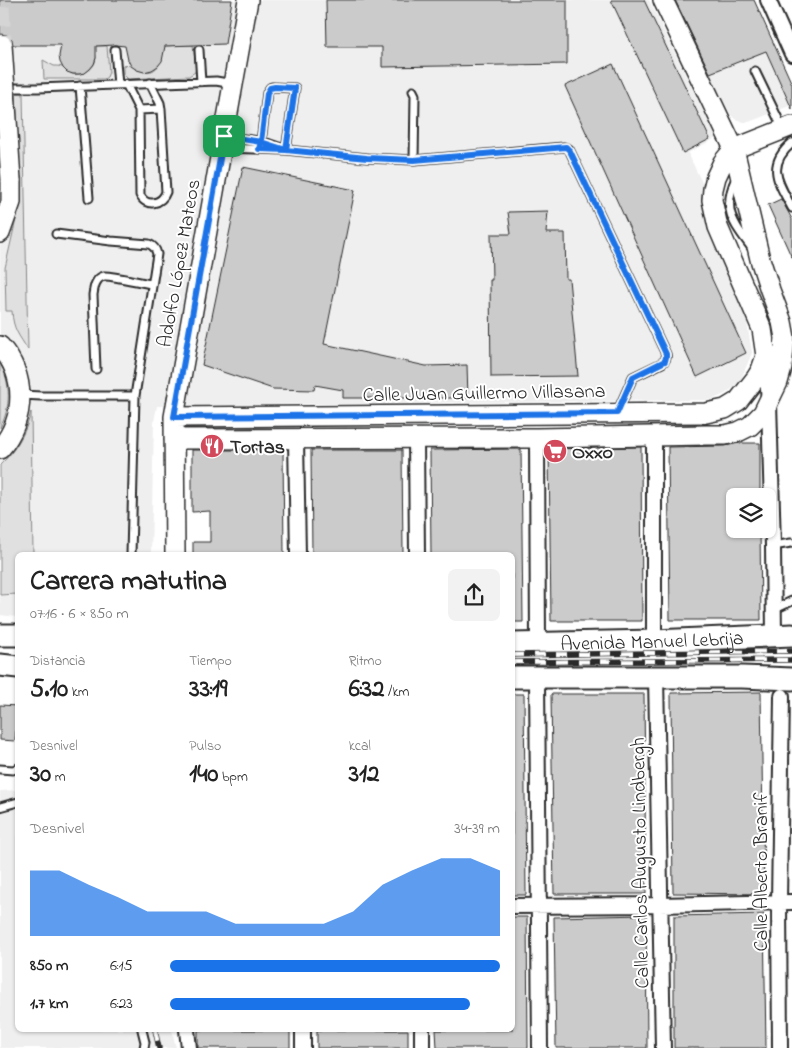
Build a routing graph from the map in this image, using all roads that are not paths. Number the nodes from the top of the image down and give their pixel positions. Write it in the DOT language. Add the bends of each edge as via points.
graph roads {
  1 [pos="248,0"];
  2 [pos="663,0"];
  3 [pos="768,0"];
  4 [pos="2,45"];
  5 [pos="115,50"];
  6 [pos="199,50"];
  7 [pos="792,54"];
  8 [pos="755,70"];
  9 [pos="201,82"];
  10 [pos="126,84"];
  11 [pos="150,84"];
  12 [pos="233,84"];
  13 [pos="118,85"];
  14 [pos="80,86"];
  15 [pos="0,88"];
  16 [pos="413,91"];
  17 [pos="161,108"];
  18 [pos="139,110"];
  19 [pos="789,133"];
  20 [pos="223,142"];
  21 [pos="260,145"];
  22 [pos="734,149"];
  23 [pos="286,150"];
  24 [pos="414,160"];
  25 [pos="789,197"];
  26 [pos="89,198"];
  27 [pos="792,208"];
  28 [pos="0,233"];
  29 [pos="56,234"];
  30 [pos="152,284"];
  31 [pos="779,345"];
  32 [pos="0,346"];
  33 [pos="96,369"];
  34 [pos="20,395"];
  35 [pos="135,396"];
  36 [pos="769,402"];
  37 [pos="617,413"];
  38 [pos="174,417"];
  39 [pos="654,436"];
  40 [pos="416,438"];
  41 [pos="537,438"];
  42 [pos="296,439"];
  43 [pos="174,440"];
  44 [pos="0,449"];
  45 [pos="791,542"];
  46 [pos="773,546"];
  47 [pos="131,552"];
  48 [pos="175,552"];
  49 [pos="298,552"];
  50 [pos="416,552"];
  51 [pos="792,601"];
  52 [pos="773,610"];
  53 [pos="0,635"];
  54 [pos="15,635"];
  55 [pos="783,636"];
  56 [pos="654,641"];
  57 [pos="515,644"];
  58 [pos="538,644"];
  59 [pos="0,665"];
  60 [pos="15,667"];
  61 [pos="656,676"];
  62 [pos="537,677"];
  63 [pos="515,678"];
  64 [pos="787,688"];
  65 [pos="0,769"];
  66 [pos="15,769"];
  67 [pos="15,803"];
  68 [pos="0,807"];
  69 [pos="785,902"];
  70 [pos="539,905"];
  71 [pos="659,905"];
  72 [pos="515,906"];
  73 [pos="142,1032"];
  74 [pos="187,1032"];
  75 [pos="303,1032"];
  76 [pos="422,1032"];
  77 [pos="144,1048"];
  78 [pos="189,1048"];
  79 [pos="304,1048"];
  80 [pos="422,1048"];
  81 [pos="540,1048"];
  82 [pos="663,1048"];
  83 [pos="780,1048"];
  1 -- 12 [label="street, Adolfo López Mateos"];
  2 -- 22 [label="street"];
  3 -- 7 [label="street"];
  4 -- 28 [label="street, bridge" via="11,202"];
  5 -- 13 [label="lane"];
  6 -- 9 [label="lane"];
  8 -- 19 [label="lane"];
  9 -- 11 [label="lane"];
  9 -- 12 [label="lane"];
  10 -- 11 [label="lane"];
  10 -- 13 [label="lane"];
  10 -- 18 [label="lane"];
  11 -- 17 [label="lane"];
  12 -- 20 [label="street, Adolfo López Mateos"];
  13 -- 14 [label="lane"];
  14 -- 15 [label="lane"];
  14 -- 26 [label="lane"];
  16 -- 24 [label="lane"];
  17 -- 18 [label="lane"];
  17 -- 18 [label="lane" via="166,192 156,203 148,203 140,195"];
  19 -- 22 [label="street"];
  19 -- 25 [label="lane" via="776,166 776,174"];
  20 -- 21 [label="lane"];
  20 -- 21 [label="lane"];
  20 -- 38 [label="street, Adolfo López Mateos"];
  21 -- 23 [label="lane"];
  21 -- 23 [label="lane" via="268,90 272,87 295,88"];
  22 -- 31 [label="street" via="760,259 782,322"];
  22 -- 31 [label="street" via="716,177 714,214 762,329"];
  23 -- 24 [label="lane"];
  24 -- 37 [label="lane" via="564,147 570,151 666,354 665,361 633,377"];
  25 -- 27 [label="lane"];
  29 -- 30 [label="lane" via="152,245 157,254"];
  30 -- 33 [label="lane" via="106,276 94,286"];
  30 -- 35 [label="lane"];
  31 -- 36 [label="street"];
  31 -- 36 [label="street" via="782,368"];
  31 -- 37 [label="street, Calle Juan Guillermo Villasana" via="750,387 738,401 725,409 706,413"];
  32 -- 34 [label="street" via="17,373"];
  34 -- 35 [label="lane"];
  34 -- 44 [label="street" via="18,418 9,439"];
  35 -- 47 [label="lane"];
  36 -- 39 [label="street" via="755,422 732,434"];
  36 -- 46 [label="street"];
  37 -- 38 [label="street, Calle Juan Guillermo Villasana"];
  38 -- 43 [label="street, Adolfo López Mateos"];
  39 -- 41 [label="street"];
  39 -- 56 [label="street"];
  40 -- 41 [label="street"];
  40 -- 42 [label="street"];
  40 -- 50 [label="street"];
  41 -- 58 [label="street"];
  42 -- 43 [label="street"];
  42 -- 49 [label="street"];
  43 -- 48 [label="street, Adolfo López Mateos"];
  45 -- 46 [label="lane"];
  46 -- 52 [label="street"];
  51 -- 52 [label="lane"];
  52 -- 55 [label="street"];
  53 -- 54 [label="main road"];
  55 -- 56 [label="main road, Avenida Manuel Lebrija"];
  56 -- 58 [label="main road, Avenida Manuel Lebrija"];
  57 -- 58 [label="main road, Avenida Manuel Lebrija"];
  59 -- 60 [label="main road"];
  61 -- 62 [label="main road, Avenida Manuel Lebrija"];
  61 -- 64 [label="main road, Avenida Manuel Lebrija" via="742,677"];
  61 -- 71 [label="street, Calle Carlos Augusto Lindbergh"];
  62 -- 63 [label="main road, Avenida Manuel Lebrija"];
  62 -- 70 [label="street"];
  64 -- 69 [label="street, Calle Alberto Branif"];
  65 -- 66 [label="lane"];
  67 -- 68 [label="lane"];
  69 -- 71 [label="street"];
  69 -- 83 [label="street, Calle Alberto Branif"];
  70 -- 71 [label="street"];
  70 -- 72 [label="street"];
  70 -- 81 [label="street"];
  71 -- 82 [label="street, Calle Carlos Augusto Lindbergh"];
  73 -- 77 [label="lane"];
  74 -- 78 [label="street"];
  75 -- 79 [label="street"];
  76 -- 80 [label="street"];
}
